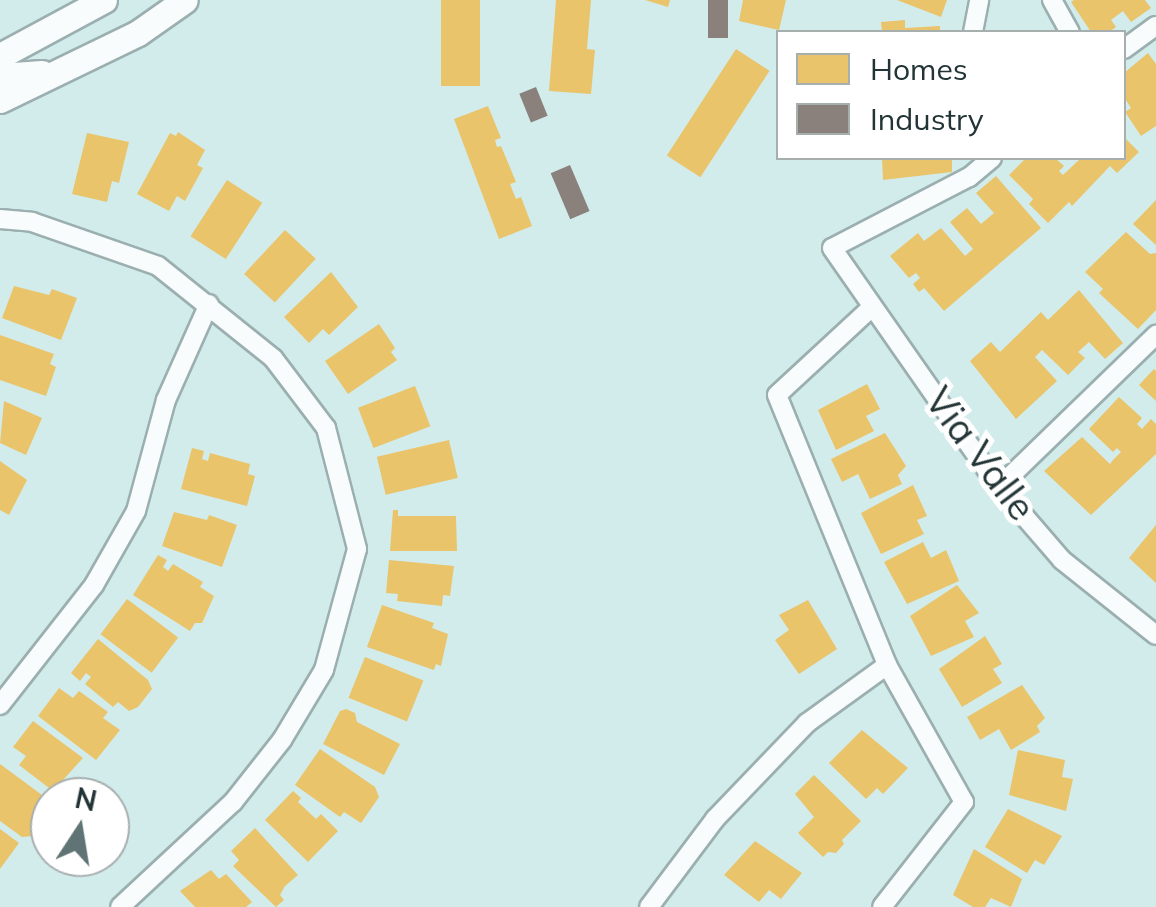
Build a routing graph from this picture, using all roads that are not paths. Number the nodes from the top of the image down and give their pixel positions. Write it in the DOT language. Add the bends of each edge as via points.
graph roads {
  1 [pos="104,0"];
  2 [pos="185,0"];
  3 [pos="979,0"];
  4 [pos="1052,0"];
  5 [pos="1156,26"];
  6 [pos="972,30"];
  7 [pos="1069,30"];
  8 [pos="1126,48"];
  9 [pos="0,56"];
  10 [pos="52,72"];
  11 [pos="0,76"];
  12 [pos="0,100"];
  13 [pos="968,160"];
  14 [pos="989,160"];
  15 [pos="968,177"];
  16 [pos="0,219"];
  17 [pos="209,304"];
  18 [pos="872,307"];
  19 [pos="1156,335"];
  20 [pos="999,487"];
  21 [pos="1156,635"];
  22 [pos="888,666"];
  23 [pos="0,705"];
  24 [pos="120,907"];
  25 [pos="650,907"];
  26 [pos="882,907"];
  1 -- 9 [label="main road"];
  2 -- 10 [label="main road" via="138,33"];
  3 -- 6 [label="street"];
  4 -- 7 [label="street"];
  5 -- 8 [label="street"];
  10 -- 11 [label="main road"];
  10 -- 12 [label="main road"];
  13 -- 15 [label="street"];
  14 -- 15 [label="street"];
  15 -- 18 [label="street, Via Valle" via="832,248"];
  16 -- 17 [label="street" via="32,222 158,266"];
  17 -- 23 [label="street" via="166,400 136,512 94,585"];
  17 -- 24 [label="street" via="272,358 326,428 357,549 324,670 282,740 233,802"];
  18 -- 20 [label="street, Via Valle"];
  18 -- 22 [label="street" via="777,395"];
  19 -- 20 [label="street"];
  20 -- 21 [label="street, Via Valle" via="1062,560"];
  22 -- 25 [label="street" via="807,723 715,818"];
  22 -- 26 [label="street" via="964,802"];
}
